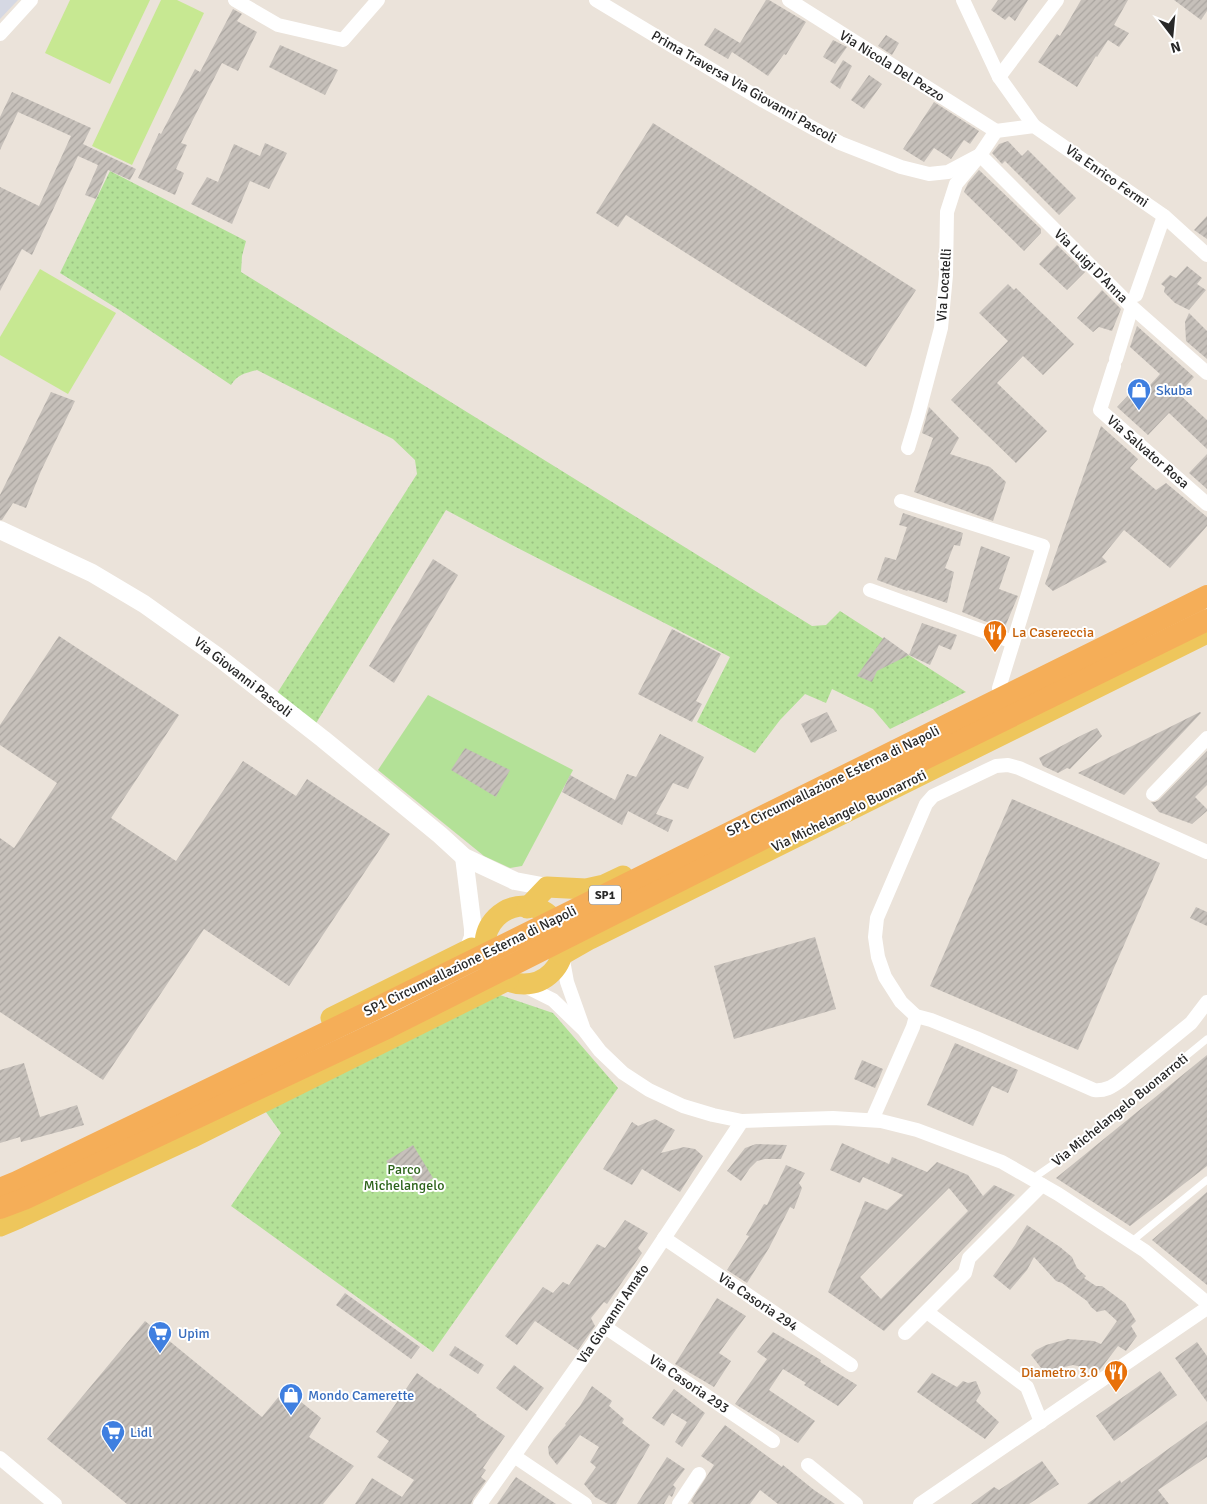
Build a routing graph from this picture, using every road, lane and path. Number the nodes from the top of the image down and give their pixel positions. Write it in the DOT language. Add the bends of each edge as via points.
graph roads {
  1 [pos="31,0"];
  2 [pos="235,0"];
  3 [pos="378,0"];
  4 [pos="596,0"];
  5 [pos="789,0"];
  6 [pos="963,0"];
  7 [pos="1057,0"];
  8 [pos="0,34"];
  9 [pos="999,77"];
  10 [pos="1034,126"];
  11 [pos="996,131"];
  12 [pos="980,155"];
  13 [pos="1164,216"];
  14 [pos="1207,255"];
  15 [pos="1134,301"];
  16 [pos="1207,373"];
  17 [pos="908,448"];
  18 [pos="901,501"];
  19 [pos="1207,504"];
  20 [pos="0,530"];
  21 [pos="1207,585"];
  22 [pos="870,590"];
  23 [pos="1207,596"];
  24 [pos="1205,632"];
  25 [pos="1013,642"];
  26 [pos="999,688"];
  27 [pos="1207,738"];
  28 [pos="1153,794"];
  29 [pos="1207,852"];
  30 [pos="464,857"];
  31 [pos="515,881"];
  32 [pos="547,887"];
  33 [pos="527,908"];
  34 [pos="472,911"];
  35 [pos="480,943"];
  36 [pos="562,955"];
  37 [pos="514,982"];
  38 [pos="1207,1002"];
  39 [pos="916,1016"];
  40 [pos="584,1030"];
  41 [pos="1207,1039"];
  42 [pos="872,1120"];
  43 [pos="742,1121"];
  44 [pos="0,1177"];
  45 [pos="1207,1180"];
  46 [pos="1037,1182"];
  47 [pos="0,1188"];
  48 [pos="0,1208"];
  49 [pos="0,1226"];
  50 [pos="664,1238"];
  51 [pos="1131,1242"];
  52 [pos="1207,1303"];
  53 [pos="1207,1308"];
  54 [pos="927,1312"];
  55 [pos="605,1327"];
  56 [pos="905,1333"];
  57 [pos="851,1365"];
  58 [pos="1040,1422"];
  59 [pos="773,1441"];
  60 [pos="514,1456"];
  61 [pos="0,1458"];
  62 [pos="808,1465"];
  63 [pos="699,1474"];
  64 [pos="55,1504"];
  65 [pos="480,1504"];
  66 [pos="585,1504"];
  67 [pos="679,1504"];
  68 [pos="856,1504"];
  69 [pos="920,1504"];
  1 -- 8 [label="street"];
  2 -- 3 [label="street" via="278,25 343,40"];
  4 -- 12 [label="street, Prima Traversa Via Giovanni Pascoli" via="840,143 929,174 948,172"];
  5 -- 11 [label="street, Via Nicola Del Pezzo"];
  6 -- 9 [label="street, Via Enrico Fermi"];
  7 -- 9 [label="street"];
  9 -- 10 [label="street, Via Enrico Fermi"];
  10 -- 11 [label="street"];
  10 -- 13 [label="street, Via Enrico Fermi"];
  11 -- 12 [label="street, Via Locatelli"];
  12 -- 15 [label="street, Via Luigi D'Anna"];
  12 -- 17 [label="street, Via Locatelli" via="956,184 947,212 941,328"];
  13 -- 14 [label="street, Via Enrico Fermi"];
  13 -- 15 [label="street, Via Salvator Rosa"];
  15 -- 16 [label="street, Via Luigi D'Anna"];
  15 -- 19 [label="street, Via Salvator Rosa" via="1100,410"];
  18 -- 25 [label="street" via="1043,546"];
  20 -- 30 [label="street, Via Giovanni Pascoli" via="92,573 144,604 323,740"];
  21 -- 26 [label="main road"];
  22 -- 25 [label="street"];
  23 -- 47 [label="highway, SP1 Circumvallazione Esterna di Napoli / SP1" via="375,1009"];
  24 -- 36 [label="main road, Via Michelangelo Buonarroti"];
  24 -- 48 [label="highway, SP1 Circumvallazione Esterna di Napoli / SP1" via="798,821 389,1028"];
  25 -- 26 [label="street"];
  26 -- 32 [label="main road" via="604,885 586,889"];
  27 -- 28 [label="street"];
  29 -- 39 [label="street" via="1008,765 996,766 933,796 926,804 884,898 875,937 885,977 901,1002"];
  30 -- 31 [label="street, Via Giovanni Pascoli"];
  30 -- 34 [label="street"];
  31 -- 32 [label="street, Via Giovanni Pascoli"];
  31 -- 33 [label="street"];
  32 -- 33 [label="main road"];
  33 -- 35 [label="main road" via="517,906 497,916"];
  33 -- 36 [label="main road" via="541,910 552,918 560,929"];
  34 -- 35 [label="street"];
  34 -- 35 [label="street" via="473,937"];
  35 -- 37 [label="main road" via="499,975"];
  35 -- 44 [label="main road" via="47,1158"];
  36 -- 37 [label="main road" via="546,977 534,982"];
  36 -- 40 [label="street" via="566,982"];
  37 -- 40 [label="street" via="552,1000"];
  37 -- 49 [label="main road"];
  38 -- 39 [label="street" via="1191,1023 1111,1088 1101,1091"];
  39 -- 42 [label="street"];
  40 -- 43 [label="street" via="623,1073 649,1090 683,1106"];
  41 -- 46 [label="lane, Via Michelangelo Buonarroti" via="1058,1161"];
  42 -- 43 [label="street"];
  42 -- 46 [label="street" via="925,1133 1002,1162"];
  43 -- 50 [label="street, Via Giovanni Amato"];
  45 -- 51 [label="lane"];
  46 -- 51 [label="street"];
  46 -- 54 [label="street, Via Michelangelo Buonarroti" via="969,1258 965,1273"];
  50 -- 55 [label="street, Via Giovanni Amato"];
  50 -- 57 [label="street, Via Casoria 294"];
  51 -- 52 [label="street"];
  53 -- 58 [label="street"];
  54 -- 56 [label="street, Via Michelangelo Buonarroti"];
  54 -- 58 [label="street" via="1027,1387"];
  55 -- 59 [label="street, Via Casoria 293"];
  55 -- 60 [label="street, Via Giovanni Amato"];
  58 -- 69 [label="street"];
  60 -- 65 [label="street, Via Giovanni Amato"];
  60 -- 66 [label="street"];
  61 -- 64 [label="street"];
  62 -- 68 [label="street"];
  63 -- 67 [label="street"];
}
